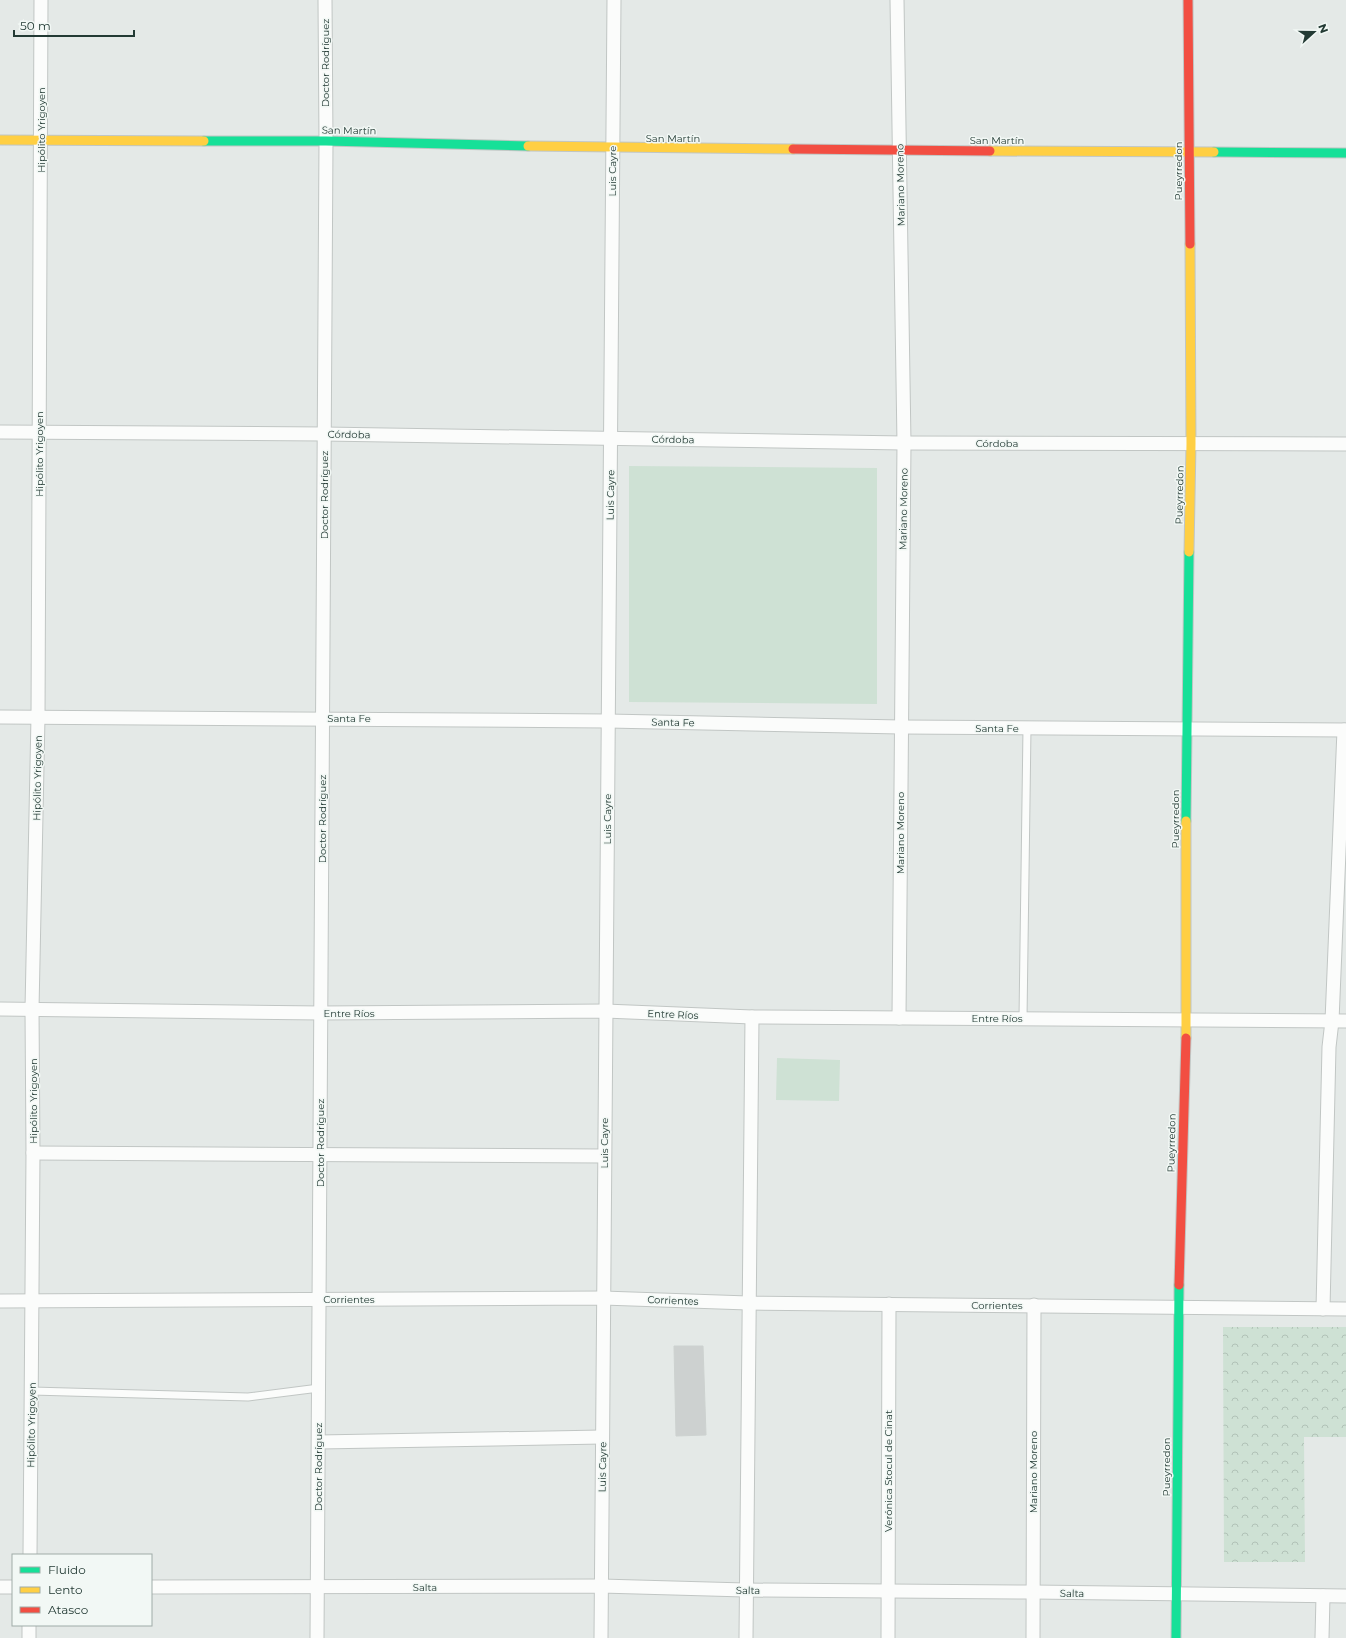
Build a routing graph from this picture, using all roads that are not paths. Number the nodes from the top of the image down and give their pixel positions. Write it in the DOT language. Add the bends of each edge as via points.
graph roads {
  1 [pos="41,0"];
  2 [pos="325,0"];
  3 [pos="614,0"];
  4 [pos="897,0"];
  5 [pos="1188,0"];
  6 [pos="0,140"];
  7 [pos="41,140"];
  8 [pos="326,141"];
  9 [pos="613,148"];
  10 [pos="899,151"];
  11 [pos="1188,152"];
  12 [pos="1346,153"];
  13 [pos="0,432"];
  14 [pos="39,432"];
  15 [pos="324,434"];
  16 [pos="611,437"];
  17 [pos="904,443"];
  18 [pos="1191,444"];
  19 [pos="1346,444"];
  20 [pos="0,716"];
  21 [pos="38,717"];
  22 [pos="323,718"];
  23 [pos="608,720"];
  24 [pos="901,727"];
  25 [pos="1027,728"];
  26 [pos="1186,729"];
  27 [pos="1345,730"];
  28 [pos="32,1009"];
  29 [pos="0,1010"];
  30 [pos="605,1011"];
  31 [pos="321,1013"];
  32 [pos="752,1017"];
  33 [pos="899,1018"];
  34 [pos="1023,1019"];
  35 [pos="1186,1020"];
  36 [pos="1332,1021"];
  37 [pos="1346,1021"];
  38 [pos="33,1153"];
  39 [pos="320,1154"];
  40 [pos="604,1156"];
  41 [pos="603,1298"];
  42 [pos="319,1299"];
  43 [pos="0,1301"];
  44 [pos="32,1302"];
  45 [pos="748,1303"];
  46 [pos="889,1304"];
  47 [pos="1034,1305"];
  48 [pos="1178,1308"];
  49 [pos="1323,1309"];
  50 [pos="1346,1309"];
  51 [pos="319,1388"];
  52 [pos="32,1391"];
  53 [pos="602,1436"];
  54 [pos="319,1442"];
  55 [pos="30,1554"];
  56 [pos="601,1586"];
  57 [pos="0,1587"];
  58 [pos="12,1587"];
  59 [pos="152,1587"];
  60 [pos="318,1588"];
  61 [pos="745,1590"];
  62 [pos="887,1591"];
  63 [pos="1033,1592"];
  64 [pos="1177,1595"];
  65 [pos="1323,1596"];
  66 [pos="1346,1596"];
  67 [pos="29,1626"];
  68 [pos="29,1638"];
  69 [pos="318,1638"];
  70 [pos="601,1638"];
  71 [pos="746,1638"];
  72 [pos="888,1638"];
  73 [pos="1033,1638"];
  74 [pos="1176,1638"];
  75 [pos="1322,1638"];
  1 -- 7 [label="street, Hipólito Yrigoyen"];
  2 -- 8 [label="street, Doctor Rodríguez"];
  3 -- 9 [label="street, Luis Cayre"];
  4 -- 10 [label="street, Mariano Moreno"];
  5 -- 11 [label="street, Pueyrredon"];
  6 -- 7 [label="street, San Martín"];
  7 -- 8 [label="street, San Martín"];
  7 -- 14 [label="street, Hipólito Yrigoyen"];
  8 -- 9 [label="street, San Martín"];
  8 -- 15 [label="street, Doctor Rodríguez"];
  9 -- 10 [label="street, San Martín"];
  9 -- 16 [label="street, Luis Cayre"];
  10 -- 11 [label="street, San Martín"];
  10 -- 17 [label="street, Mariano Moreno"];
  11 -- 12 [label="street, San Martín"];
  11 -- 18 [label="street, Pueyrredon"];
  13 -- 14 [label="street, Córdoba"];
  14 -- 15 [label="street, Córdoba"];
  14 -- 21 [label="street, Hipólito Yrigoyen"];
  15 -- 16 [label="street, Córdoba"];
  15 -- 22 [label="street, Doctor Rodríguez"];
  16 -- 17 [label="street, Córdoba"];
  16 -- 23 [label="street, Luis Cayre"];
  17 -- 18 [label="street, Córdoba"];
  17 -- 24 [label="street, Mariano Moreno"];
  18 -- 19 [label="street, Córdoba"];
  18 -- 26 [label="street, Pueyrredon"];
  20 -- 21 [label="street, Santa Fe"];
  21 -- 22 [label="street, Santa Fe"];
  21 -- 28 [label="street, Hipólito Yrigoyen"];
  22 -- 23 [label="street, Santa Fe"];
  22 -- 31 [label="street, Doctor Rodríguez"];
  23 -- 24 [label="street, Santa Fe"];
  23 -- 30 [label="street, Luis Cayre"];
  24 -- 25 [label="street, Santa Fe"];
  24 -- 33 [label="street, Mariano Moreno"];
  25 -- 26 [label="street, Santa Fe"];
  25 -- 34 [label="lane"];
  26 -- 27 [label="street, Santa Fe"];
  26 -- 35 [label="street, Pueyrredon"];
  27 -- 36 [label="street"];
  28 -- 29 [label="street, Entre Ríos"];
  28 -- 31 [label="street, Entre Ríos"];
  28 -- 38 [label="street, Hipólito Yrigoyen"];
  30 -- 31 [label="street, Entre Ríos"];
  30 -- 32 [label="street, Entre Ríos"];
  30 -- 40 [label="street, Luis Cayre"];
  31 -- 39 [label="street, Doctor Rodríguez"];
  32 -- 33 [label="street, Entre Ríos"];
  32 -- 45 [label="street"];
  33 -- 34 [label="street, Entre Ríos"];
  34 -- 35 [label="street, Entre Ríos"];
  35 -- 36 [label="street, Entre Ríos"];
  35 -- 48 [label="street, Pueyrredon"];
  36 -- 37 [label="street, Entre Ríos"];
  36 -- 49 [label="street" via="1329,1047"];
  38 -- 39 [label="street"];
  38 -- 44 [label="street, Hipólito Yrigoyen"];
  39 -- 40 [label="street"];
  39 -- 42 [label="street, Doctor Rodríguez"];
  40 -- 41 [label="street, Luis Cayre"];
  41 -- 42 [label="street, Corrientes"];
  41 -- 45 [label="street, Corrientes"];
  41 -- 53 [label="street, Luis Cayre"];
  42 -- 44 [label="street, Corrientes"];
  42 -- 51 [label="street, Doctor Rodríguez"];
  43 -- 44 [label="street, Corrientes"];
  44 -- 52 [label="street, Hipólito Yrigoyen"];
  45 -- 46 [label="street, Corrientes"];
  45 -- 61 [label="street"];
  46 -- 47 [label="street, Corrientes"];
  46 -- 62 [label="street, Verónica Stocul de Cinat"];
  47 -- 48 [label="street, Corrientes"];
  47 -- 63 [label="street, Mariano Moreno"];
  48 -- 49 [label="street, Corrientes"];
  48 -- 64 [label="street, Pueyrredon"];
  49 -- 50 [label="street, Corrientes"];
  51 -- 52 [label="lane" via="248,1397"];
  51 -- 54 [label="street, Doctor Rodríguez"];
  52 -- 55 [label="street, Hipólito Yrigoyen"];
  53 -- 54 [label="street"];
  53 -- 56 [label="street, Luis Cayre"];
  54 -- 60 [label="street, Doctor Rodríguez"];
  56 -- 60 [label="street, Salta"];
  56 -- 61 [label="street, Salta"];
  56 -- 70 [label="street, Luis Cayre"];
  57 -- 58 [label="street"];
  59 -- 60 [label="street, Salta"];
  60 -- 69 [label="street, Doctor Rodríguez"];
  61 -- 62 [label="street, Salta"];
  61 -- 71 [label="street"];
  62 -- 63 [label="street, Salta"];
  62 -- 72 [label="street, Verónica Stocul de Cinat"];
  63 -- 64 [label="street, Salta"];
  63 -- 73 [label="street, Mariano Moreno"];
  64 -- 65 [label="street, Salta"];
  64 -- 74 [label="street, Pueyrredon"];
  65 -- 66 [label="street, Salta"];
  65 -- 75 [label="street"];
  67 -- 68 [label="street"];
}
